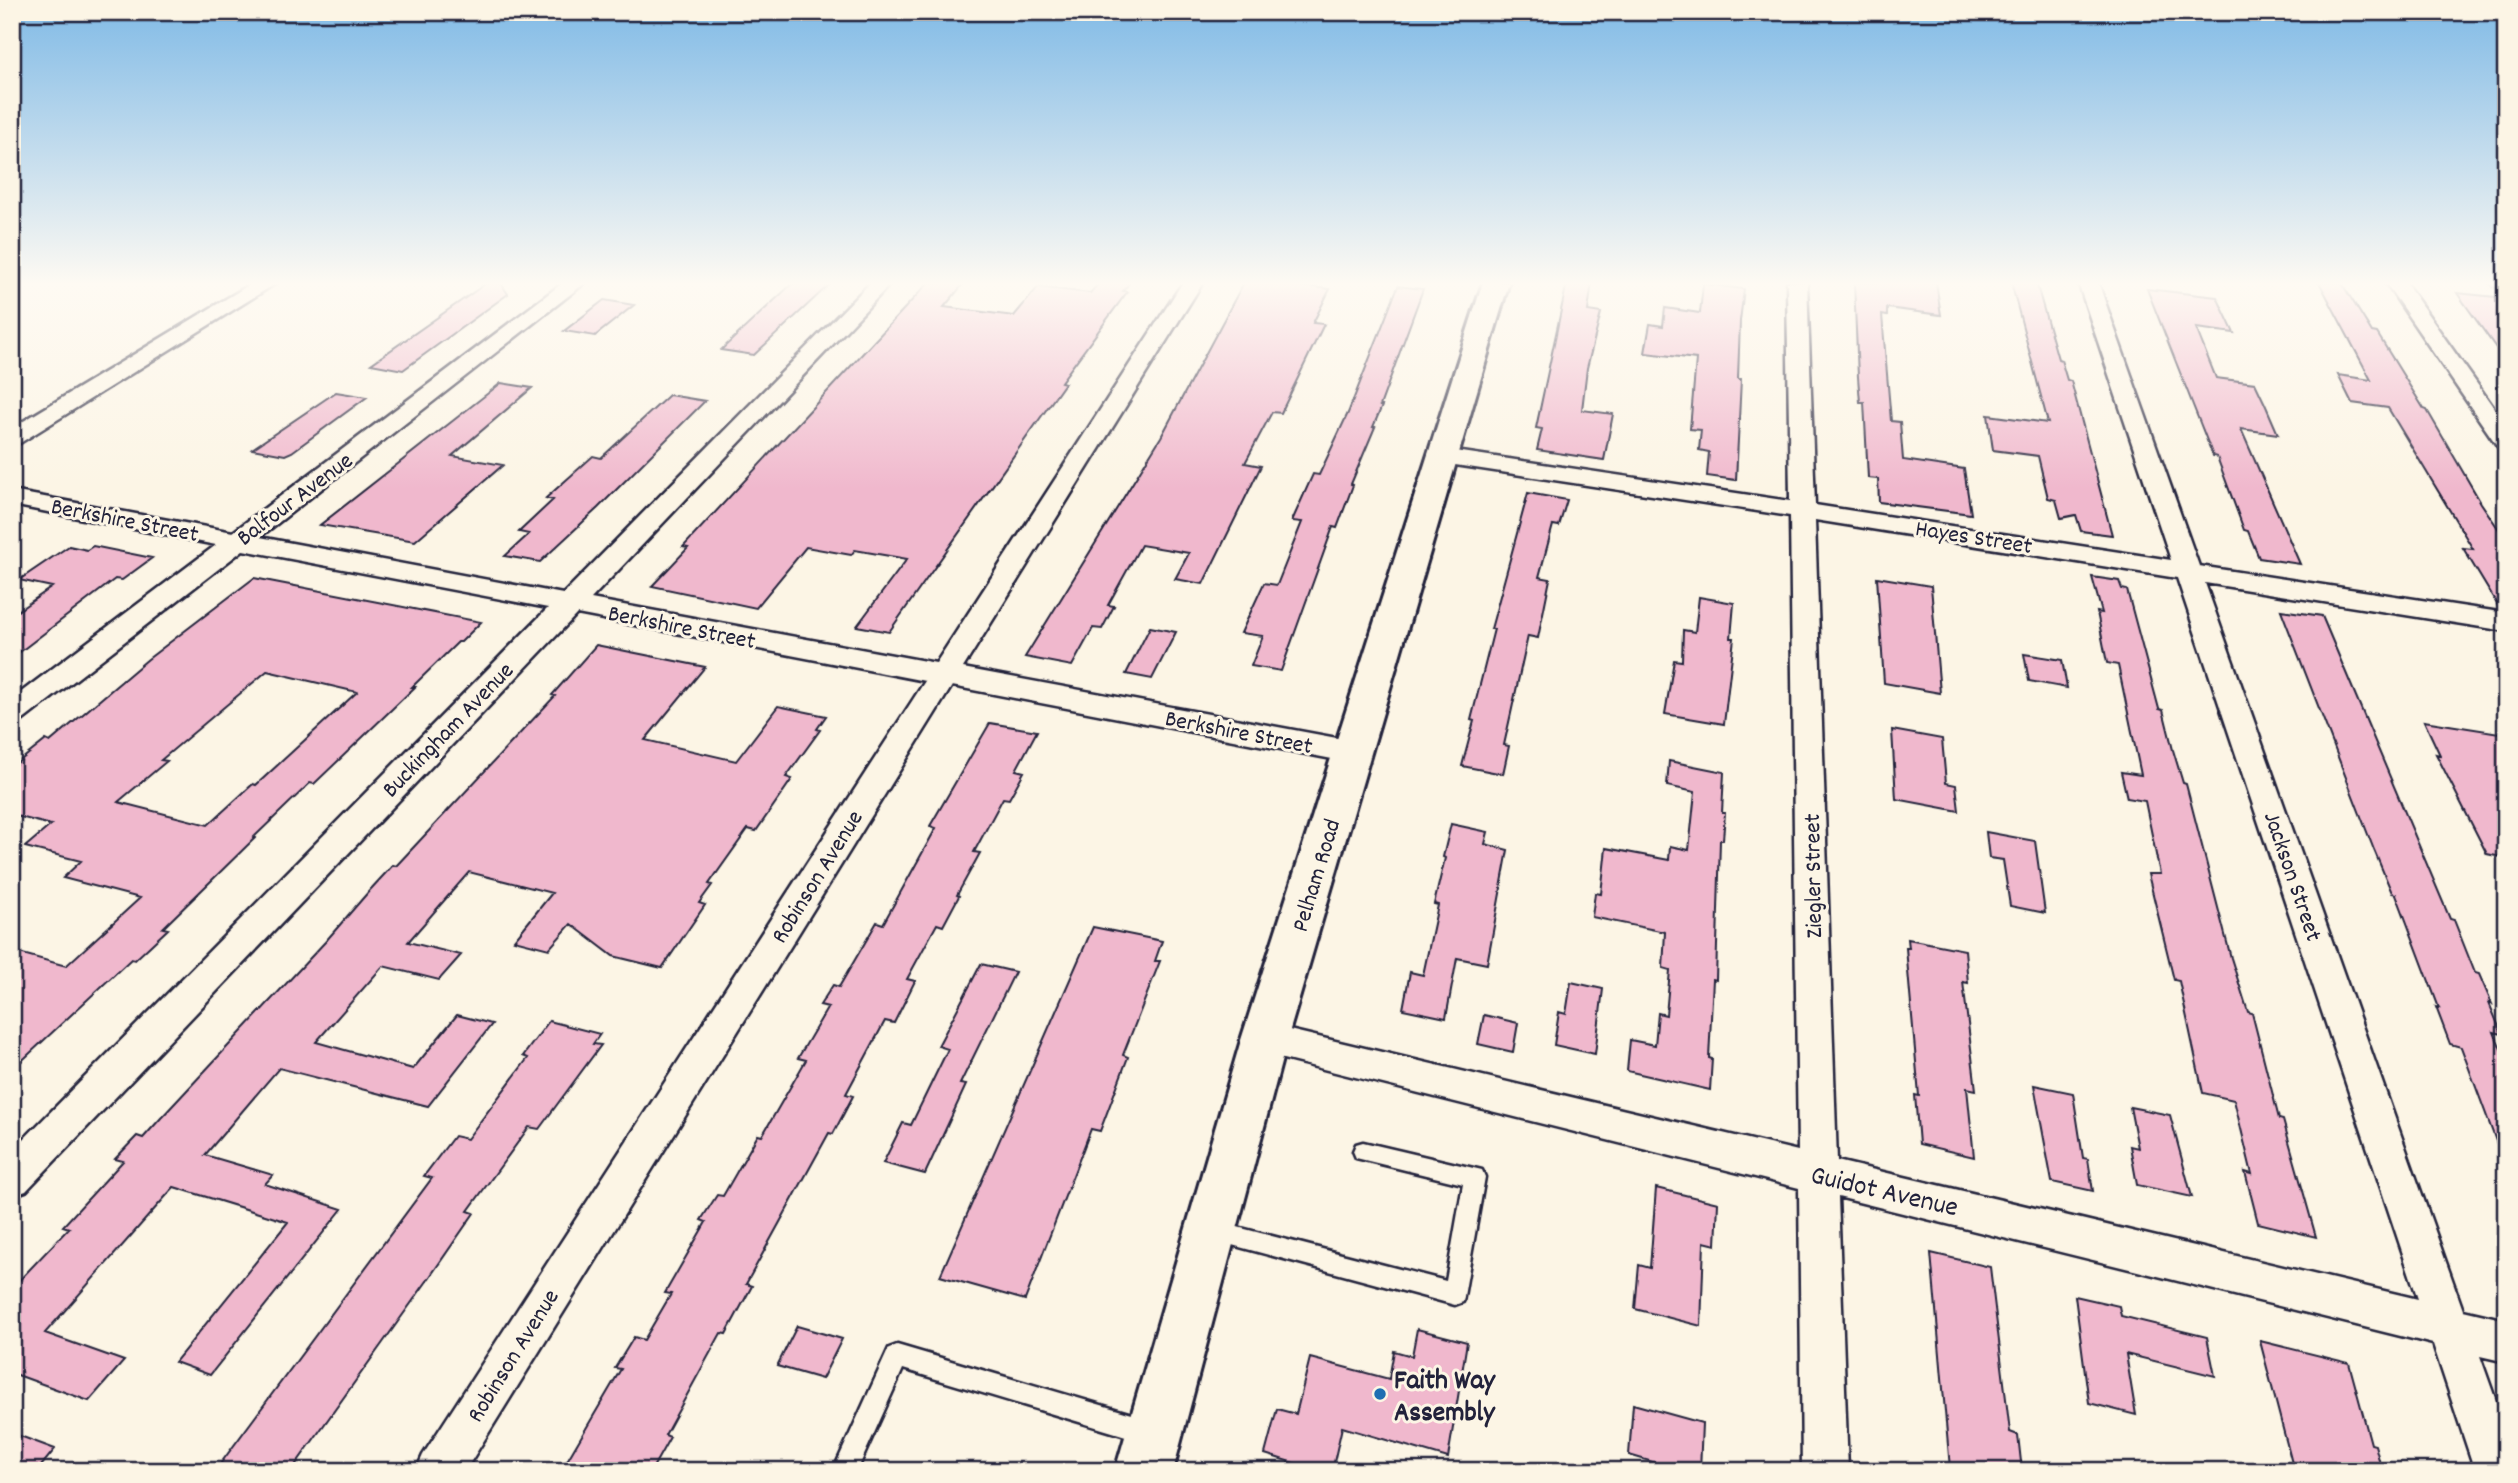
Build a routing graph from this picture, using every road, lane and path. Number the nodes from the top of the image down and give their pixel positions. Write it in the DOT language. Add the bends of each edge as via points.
graph roads {
  1 [pos="154,351"];
  2 [pos="486,351"];
  3 [pos="815,351"];
  4 [pos="1149,351"];
  5 [pos="1475,351"];
  6 [pos="1799,351"];
  7 [pos="2112,351"];
  8 [pos="2443,351"];
  9 [pos="12,438"];
  10 [pos="2506,442"];
  11 [pos="1442,456"];
  12 [pos="12,498"];
  13 [pos="1804,510"];
  14 [pos="238,541"];
  15 [pos="2190,573"];
  16 [pos="568,604"];
  17 [pos="2506,622"];
  18 [pos="943,675"];
  19 [pos="12,714"];
  20 [pos="1353,752"];
  21 [pos="1265,1040"];
  22 [pos="1363,1150"];
  23 [pos="1818,1173"];
  24 [pos="12,1178"];
  25 [pos="1212,1230"];
  26 [pos="2448,1327"];
  27 [pos="2506,1341"];
  28 [pos="1150,1452"];
  29 [pos="439,1471"];
  30 [pos="845,1471"];
  31 [pos="1825,1471"];
  32 [pos="2498,1471"];
  1 -- 9 [label="street"];
  2 -- 14 [label="street, Balfour Avenue"];
  3 -- 16 [label="street, Buckingham Avenue"];
  4 -- 18 [label="street, Robinson Avenue"];
  5 -- 11 [label="main road, Pelham Road"];
  6 -- 13 [label="street, Ziegler Street"];
  7 -- 15 [label="street, Jackson Street"];
  8 -- 10 [label="street"];
  11 -- 13 [label="street, Hayes Street"];
  11 -- 20 [label="main road, Pelham Road"];
  12 -- 14 [label="street, Berkshire Street"];
  13 -- 15 [label="street, Hayes Street"];
  13 -- 23 [label="street, Ziegler Street"];
  14 -- 16 [label="street, Berkshire Street"];
  14 -- 19 [label="street, Balfour Avenue"];
  15 -- 17 [label="street, Hayes Street"];
  15 -- 26 [label="street, Jackson Street"];
  16 -- 18 [label="street, Berkshire Street"];
  16 -- 24 [label="street, Buckingham Avenue"];
  18 -- 20 [label="street, Berkshire Street"];
  18 -- 29 [label="street, Robinson Avenue"];
  20 -- 21 [label="main road, Pelham Road"];
  21 -- 23 [label="street, Guidot Avenue"];
  21 -- 25 [label="main road, Pelham Road"];
  22 -- 25 [label="lane" via="1475,1177 1455,1294"];
  23 -- 26 [label="street, Guidot Avenue"];
  23 -- 31 [label="street, Ziegler Street"];
  25 -- 28 [label="main road, Pelham Road"];
  26 -- 27 [label="street, Guidot Avenue"];
  26 -- 32 [label="street, Jackson Street"];
  28 -- 30 [label="lane" via="897,1356"];
}
